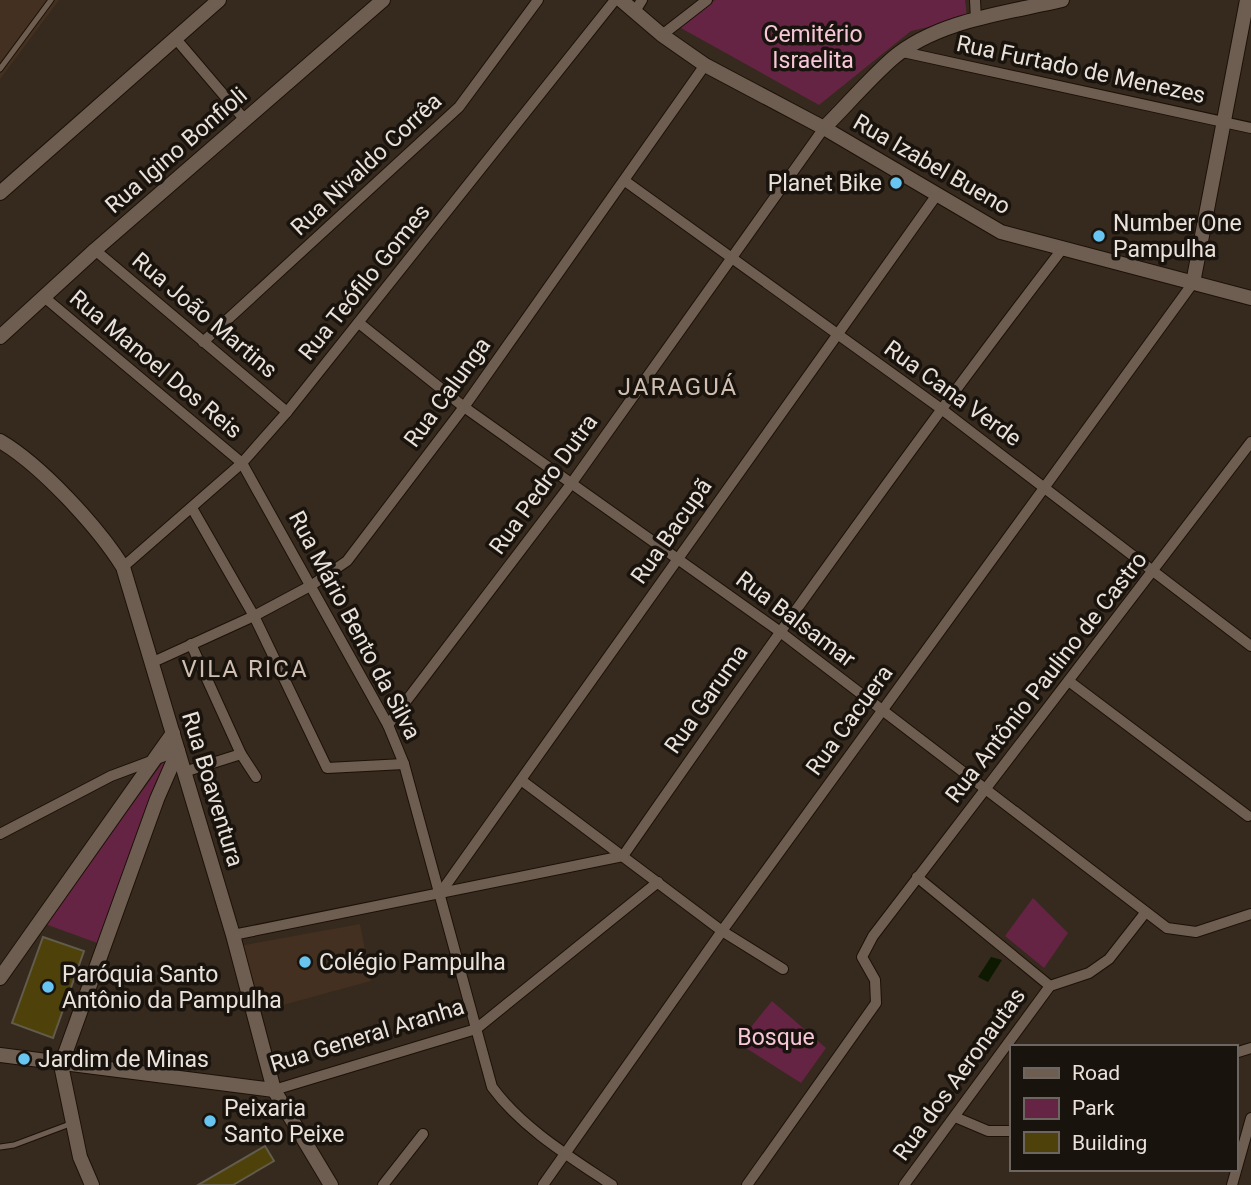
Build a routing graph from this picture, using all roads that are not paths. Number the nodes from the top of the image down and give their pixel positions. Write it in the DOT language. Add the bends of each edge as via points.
graph roads {
  1 [pos="51,0"];
  2 [pos="219,0"];
  3 [pos="383,0"];
  4 [pos="538,0"];
  5 [pos="615,0"];
  6 [pos="621,0"];
  7 [pos="707,0"];
  8 [pos="975,0"];
  9 [pos="1062,0"];
  10 [pos="1247,0"];
  11 [pos="638,6"];
  12 [pos="976,20"];
  13 [pos="662,35"];
  14 [pos="176,38"];
  15 [pos="903,52"];
  16 [pos="705,65"];
  17 [pos="0,69"];
  18 [pos="245,120"];
  19 [pos="1224,122"];
  20 [pos="824,128"];
  21 [pos="1251,128"];
  22 [pos="625,181"];
  23 [pos="0,193"];
  24 [pos="936,196"];
  25 [pos="1063,248"];
  26 [pos="95,250"];
  27 [pos="730,258"];
  28 [pos="1194,283"];
  29 [pos="44,297"];
  30 [pos="1251,298"];
  31 [pos="359,323"];
  32 [pos="836,336"];
  33 [pos="0,337"];
  34 [pos="204,342"];
  35 [pos="464,407"];
  36 [pos="940,408"];
  37 [pos="287,412"];
  38 [pos="0,440"];
  39 [pos="1251,442"];
  40 [pos="242,463"];
  41 [pos="571,484"];
  42 [pos="1046,488"];
  43 [pos="192,508"];
  44 [pos="679,557"];
  45 [pos="123,568"];
  46 [pos="1154,572"];
  47 [pos="312,585"];
  48 [pos="254,616"];
  49 [pos="779,631"];
  50 [pos="191,644"];
  51 [pos="1251,646"];
  52 [pos="151,663"];
  53 [pos="1070,682"];
  54 [pos="881,711"];
  55 [pos="388,725"];
  56 [pos="173,733"];
  57 [pos="178,751"];
  58 [pos="241,754"];
  59 [pos="158,757"];
  60 [pos="404,764"];
  61 [pos="184,772"];
  62 [pos="256,777"];
  63 [pos="521,779"];
  64 [pos="984,790"];
  65 [pos="1248,816"];
  66 [pos="0,834"];
  67 [pos="623,856"];
  68 [pos="917,877"];
  69 [pos="658,882"];
  70 [pos="441,892"];
  71 [pos="1145,913"];
  72 [pos="1251,914"];
  73 [pos="722,931"];
  74 [pos="233,935"];
  75 [pos="783,970"];
  76 [pos="0,978"];
  77 [pos="1049,986"];
  78 [pos="476,1029"];
  79 [pos="0,1055"];
  80 [pos="61,1065"];
  81 [pos="274,1090"];
  82 [pos="955,1117"];
  83 [pos="1251,1118"];
  84 [pos="72,1123"];
  85 [pos="1010,1131"];
  86 [pos="423,1134"];
  87 [pos="0,1147"];
  88 [pos="565,1154"];
  89 [pos="1237,1167"];
  90 [pos="92,1185"];
  91 [pos="331,1185"];
  92 [pos="383,1185"];
  93 [pos="542,1185"];
  94 [pos="612,1185"];
  95 [pos="747,1185"];
  96 [pos="904,1185"];
  1 -- 17 [label="lane"];
  2 -- 14 [label="street"];
  3 -- 18 [label="street, Rua Igino Bonfioli"];
  4 -- 34 [label="street, Rua Nivaldo Corrêa" via="459,107"];
  5 -- 31 [label="street, Rua Teófilo Gomes"];
  6 -- 11 [label="street, Rua Izabel Bueno"];
  7 -- 13 [label="street"];
  8 -- 12 [label="street"];
  9 -- 12 [label="street"];
  10 -- 19 [label="street"];
  11 -- 13 [label="street, Rua Izabel Bueno"];
  12 -- 15 [label="street"];
  13 -- 16 [label="street, Rua Izabel Bueno"];
  14 -- 18 [label="street"];
  14 -- 23 [label="street"];
  15 -- 19 [label="street, Rua Furtado de Menezes"];
  15 -- 20 [label="street"];
  16 -- 20 [label="street, Rua Izabel Bueno"];
  16 -- 22 [label="street, Rua Calunga"];
  18 -- 26 [label="street, Rua Igino Bonfioli"];
  19 -- 21 [label="street, Rua Furtado de Menezes"];
  19 -- 28 [label="street"];
  20 -- 24 [label="street, Rua Izabel Bueno"];
  20 -- 27 [label="street, Rua Pedro Dutra"];
  22 -- 27 [label="street, Rua Cana Verde"];
  22 -- 35 [label="street, Rua Calunga"];
  24 -- 25 [label="street, Rua Izabel Bueno" via="1001,232"];
  24 -- 32 [label="street, Rua Bacupã"];
  25 -- 28 [label="street, Rua Izabel Bueno"];
  25 -- 36 [label="street, Rua Garuma"];
  26 -- 29 [label="street, Rua Igino Bonfioli"];
  26 -- 34 [label="street, Rua João Martins"];
  27 -- 32 [label="street, Rua Cana Verde"];
  27 -- 41 [label="street, Rua Pedro Dutra"];
  28 -- 30 [label="street, Rua Izabel Bueno"];
  28 -- 42 [label="street, Rua Cacuera"];
  29 -- 33 [label="street, Rua Igino Bonfioli"];
  29 -- 40 [label="street, Rua Manoel Dos Reis"];
  31 -- 35 [label="street, Rua Balsamar"];
  31 -- 37 [label="street, Rua Teófilo Gomes"];
  32 -- 36 [label="street, Rua Cana Verde"];
  32 -- 44 [label="street, Rua Bacupã"];
  34 -- 37 [label="street, Rua João Martins"];
  35 -- 41 [label="street, Rua Balsamar"];
  35 -- 47 [label="street, Rua Calunga" via="347,561"];
  36 -- 42 [label="street, Rua Cana Verde"];
  36 -- 49 [label="street, Rua Garuma"];
  37 -- 40 [label="street, Rua Teófilo Gomes"];
  38 -- 45 [label="street, Rua Boaventura" via="107,541"];
  39 -- 46 [label="street, Rua Antônio Paulino de Castro"];
  40 -- 43 [label="street, Rua Teófilo Gomes"];
  40 -- 47 [label="street, Rua Mário Bento da Silva"];
  41 -- 44 [label="street, Rua Balsamar"];
  41 -- 55 [label="street, Rua Pedro Dutra"];
  42 -- 46 [label="street, Rua Cana Verde"];
  42 -- 54 [label="street, Rua Cacuera"];
  43 -- 45 [label="street, Rua Teófilo Gomes"];
  43 -- 48 [label="street"];
  44 -- 49 [label="street, Rua Balsamar"];
  44 -- 63 [label="street, Rua Bacupã"];
  45 -- 52 [label="street, Rua Boaventura"];
  46 -- 51 [label="street, Rua Cana Verde"];
  46 -- 53 [label="street, Rua Antônio Paulino de Castro"];
  47 -- 48 [label="street, Rua Calunga"];
  47 -- 55 [label="street, Rua Mário Bento da Silva"];
  48 -- 50 [label="street, Rua Calunga"];
  48 -- 60 [label="street" via="327,768"];
  49 -- 54 [label="street, Rua Balsamar"];
  49 -- 67 [label="street, Rua Garuma"];
  50 -- 52 [label="street, Rua Calunga"];
  50 -- 58 [label="street"];
  52 -- 56 [label="street, Rua Boaventura"];
  53 -- 64 [label="street, Rua Antônio Paulino de Castro"];
  53 -- 65 [label="street"];
  54 -- 64 [label="street, Rua Balsamar"];
  54 -- 73 [label="street, Rua Cacuera"];
  55 -- 60 [label="street, Rua Mário Bento da Silva"];
  56 -- 57 [label="street, Rua Boaventura"];
  56 -- 59 [label="street"];
  57 -- 59 [label="street"];
  57 -- 61 [label="street, Rua Boaventura"];
  57 -- 80 [label="street"];
  58 -- 61 [label="street"];
  58 -- 62 [label="street"];
  59 -- 66 [label="street" via="88,786"];
  59 -- 76 [label="street"];
  60 -- 70 [label="street, Rua Mário Bento da Silva"];
  61 -- 74 [label="street, Rua Boaventura"];
  63 -- 67 [label="street"];
  63 -- 70 [label="street, Rua Bacupã"];
  64 -- 68 [label="street, Rua Antônio Paulino de Castro"];
  64 -- 71 [label="street, Rua Balsamar"];
  67 -- 69 [label="street"];
  67 -- 70 [label="street"];
  68 -- 77 [label="street"];
  68 -- 95 [label="street, Rua Antônio Paulino de Castro" via="862,957 875,980 876,1003"];
  69 -- 73 [label="street"];
  69 -- 78 [label="street, Rua General Aranha"];
  70 -- 74 [label="street"];
  70 -- 78 [label="street, Rua Mário Bento da Silva"];
  71 -- 72 [label="street, Rua Balsamar" via="1180,932 1196,932"];
  71 -- 77 [label="street, Rua dos Aeronautas" via="1109,958 1089,973"];
  73 -- 75 [label="street"];
  73 -- 88 [label="street, Rua Cacuera"];
  74 -- 81 [label="street, Rua Boaventura"];
  77 -- 82 [label="street, Rua dos Aeronautas"];
  78 -- 81 [label="street, Rua General Aranha"];
  78 -- 88 [label="street, Rua Mário Bento da Silva" via="492,1087 505,1105"];
  79 -- 80 [label="street, Rua General Aranha"];
  80 -- 81 [label="street, Rua General Aranha"];
  80 -- 84 [label="street"];
  81 -- 91 [label="street, Rua Boaventura"];
  82 -- 85 [label="street" via="988,1131"];
  82 -- 96 [label="street, Rua dos Aeronautas"];
  83 -- 89 [label="street"];
  84 -- 87 [label="lane"];
  84 -- 90 [label="street"];
  86 -- 92 [label="street"];
  88 -- 93 [label="street, Rua Cacuera"];
  88 -- 94 [label="street, Rua Mário Bento da Silva"];
}
